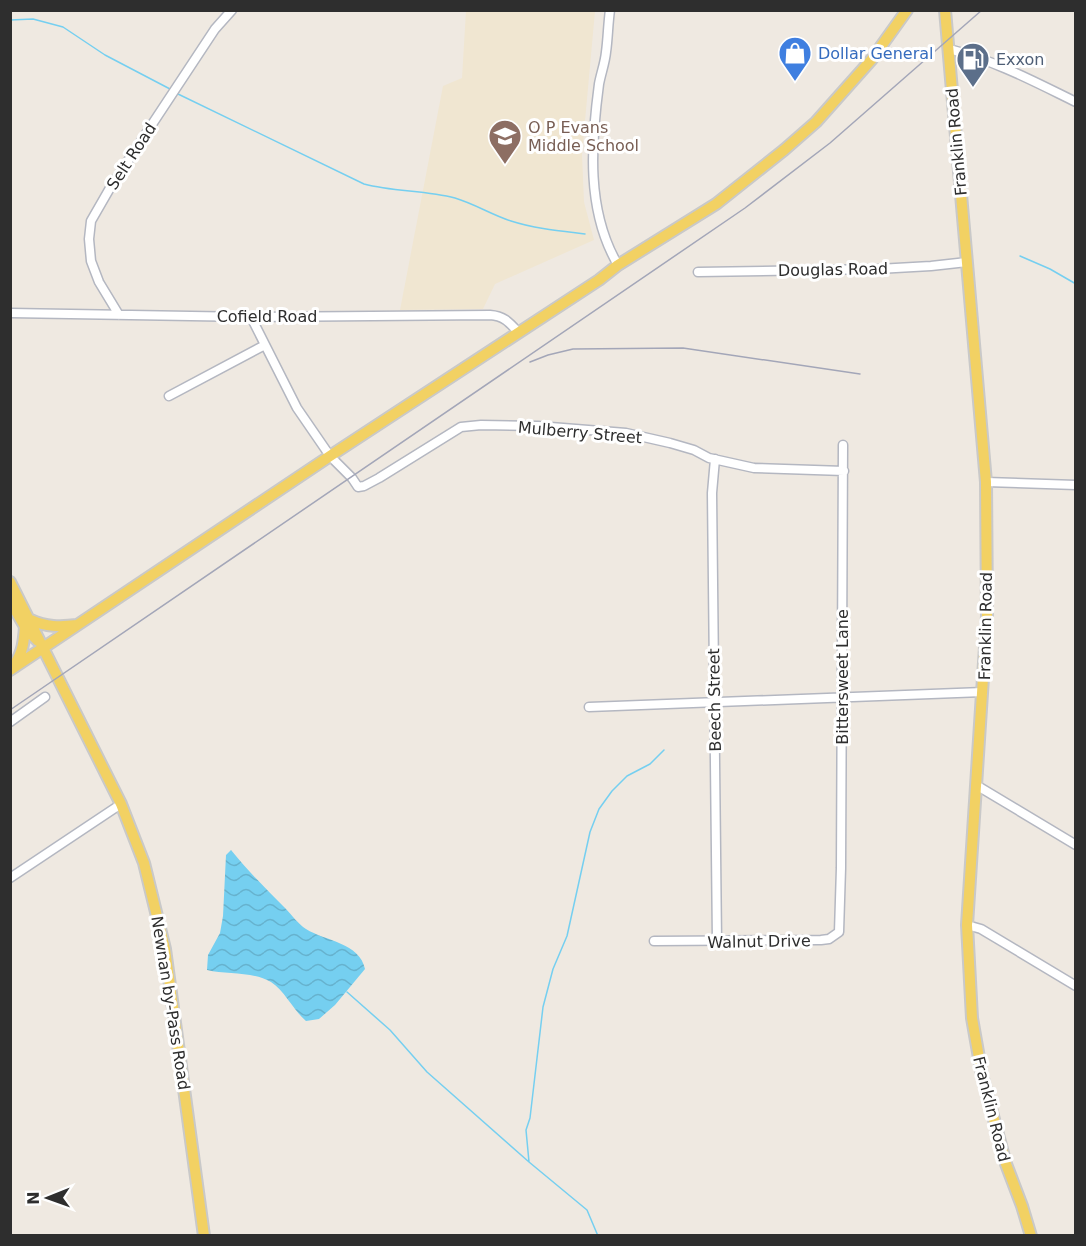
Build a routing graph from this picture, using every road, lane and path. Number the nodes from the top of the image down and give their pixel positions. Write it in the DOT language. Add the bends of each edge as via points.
graph roads {
  1 [pos="232,10"];
  2 [pos="610,10"];
  3 [pos="916,10"];
  4 [pos="943,11"];
  5 [pos="905,14"];
  6 [pos="949,49"];
  7 [pos="1076,102"];
  8 [pos="967,262"];
  9 [pos="618,265"];
  10 [pos="698,273"];
  11 [pos="10,313"];
  12 [pos="119,315"];
  13 [pos="251,316"];
  14 [pos="518,332"];
  15 [pos="265,345"];
  16 [pos="169,396"];
  17 [pos="843,445"];
  18 [pos="330,456"];
  19 [pos="715,459"];
  20 [pos="843,471"];
  21 [pos="986,482"];
  22 [pos="1076,485"];
  23 [pos="10,582"];
  24 [pos="10,601"];
  25 [pos="28,623"];
  26 [pos="80,625"];
  27 [pos="45,648"];
  28 [pos="10,670"];
  29 [pos="983,692"];
  30 [pos="842,697"];
  31 [pos="45,698"];
  32 [pos="714,703"];
  33 [pos="589,707"];
  34 [pos="10,722"];
  35 [pos="976,785"];
  36 [pos="121,804"];
  37 [pos="1076,845"];
  38 [pos="10,878"];
  39 [pos="841,910"];
  40 [pos="967,925"];
  41 [pos="654,941"];
  42 [pos="717,942"];
  43 [pos="1076,986"];
  44 [pos="204,1236"];
  45 [pos="1031,1236"];
  1 -- 12 [label="street, Selt Road" via="215,29 91,221 91,261"];
  2 -- 9 [label="street" via="593,171 600,225"];
  3 -- 5 [label="main road"];
  4 -- 6 [label="main road, Franklin Road"];
  5 -- 9 [label="main road" via="872,59 816,122 784,150 716,204"];
  6 -- 7 [label="street" via="982,58"];
  6 -- 8 [label="main road, Franklin Road"];
  8 -- 10 [label="street, Douglas Road" via="878,269"];
  8 -- 21 [label="main road, Franklin Road"];
  9 -- 14 [label="main road"];
  11 -- 12 [label="street, Cofield Road"];
  12 -- 13 [label="street, Cofield Road"];
  13 -- 14 [label="street, Cofield Road" via="490,315 507,320"];
  13 -- 15 [label="street"];
  14 -- 18 [label="main road"];
  15 -- 16 [label="street"];
  15 -- 18 [label="street" via="297,408"];
  17 -- 20 [label="street, Bittersweet Lane"];
  18 -- 19 [label="street, Mulberry Street" via="358,487 364,486 445,435 481,425 626,433 670,442"];
  18 -- 26 [label="main road"];
  19 -- 20 [label="street, Mulberry Street" via="769,470"];
  19 -- 32 [label="street, Beech Street"];
  20 -- 30 [label="street, Bittersweet Lane"];
  21 -- 22 [label="street"];
  21 -- 29 [label="main road, Franklin Road"];
  23 -- 25 [label="main road"];
  24 -- 25 [label="main road"];
  25 -- 26 [label="main road"];
  25 -- 27 [label="main road, Newnan by-Pass Road"];
  25 -- 28 [label="main road" via="20,658"];
  26 -- 27 [label="main road"];
  27 -- 28 [label="main road"];
  27 -- 36 [label="main road, Newnan by-Pass Road"];
  29 -- 30 [label="street"];
  29 -- 35 [label="main road, Franklin Road"];
  30 -- 32 [label="street"];
  30 -- 39 [label="street, Bittersweet Lane"];
  31 -- 34 [label="street"];
  32 -- 33 [label="street"];
  32 -- 42 [label="street, Beech Street"];
  35 -- 37 [label="street"];
  35 -- 40 [label="main road, Franklin Road"];
  36 -- 38 [label="street"];
  36 -- 44 [label="main road, Newnan by-Pass Road" via="144,863 165,949"];
  39 -- 42 [label="street, Walnut Drive" via="839,932 829,939"];
  40 -- 43 [label="street" via="981,929"];
  40 -- 45 [label="main road, Franklin Road" via="972,1018 982,1075"];
  41 -- 42 [label="street, Walnut Drive"];
}
